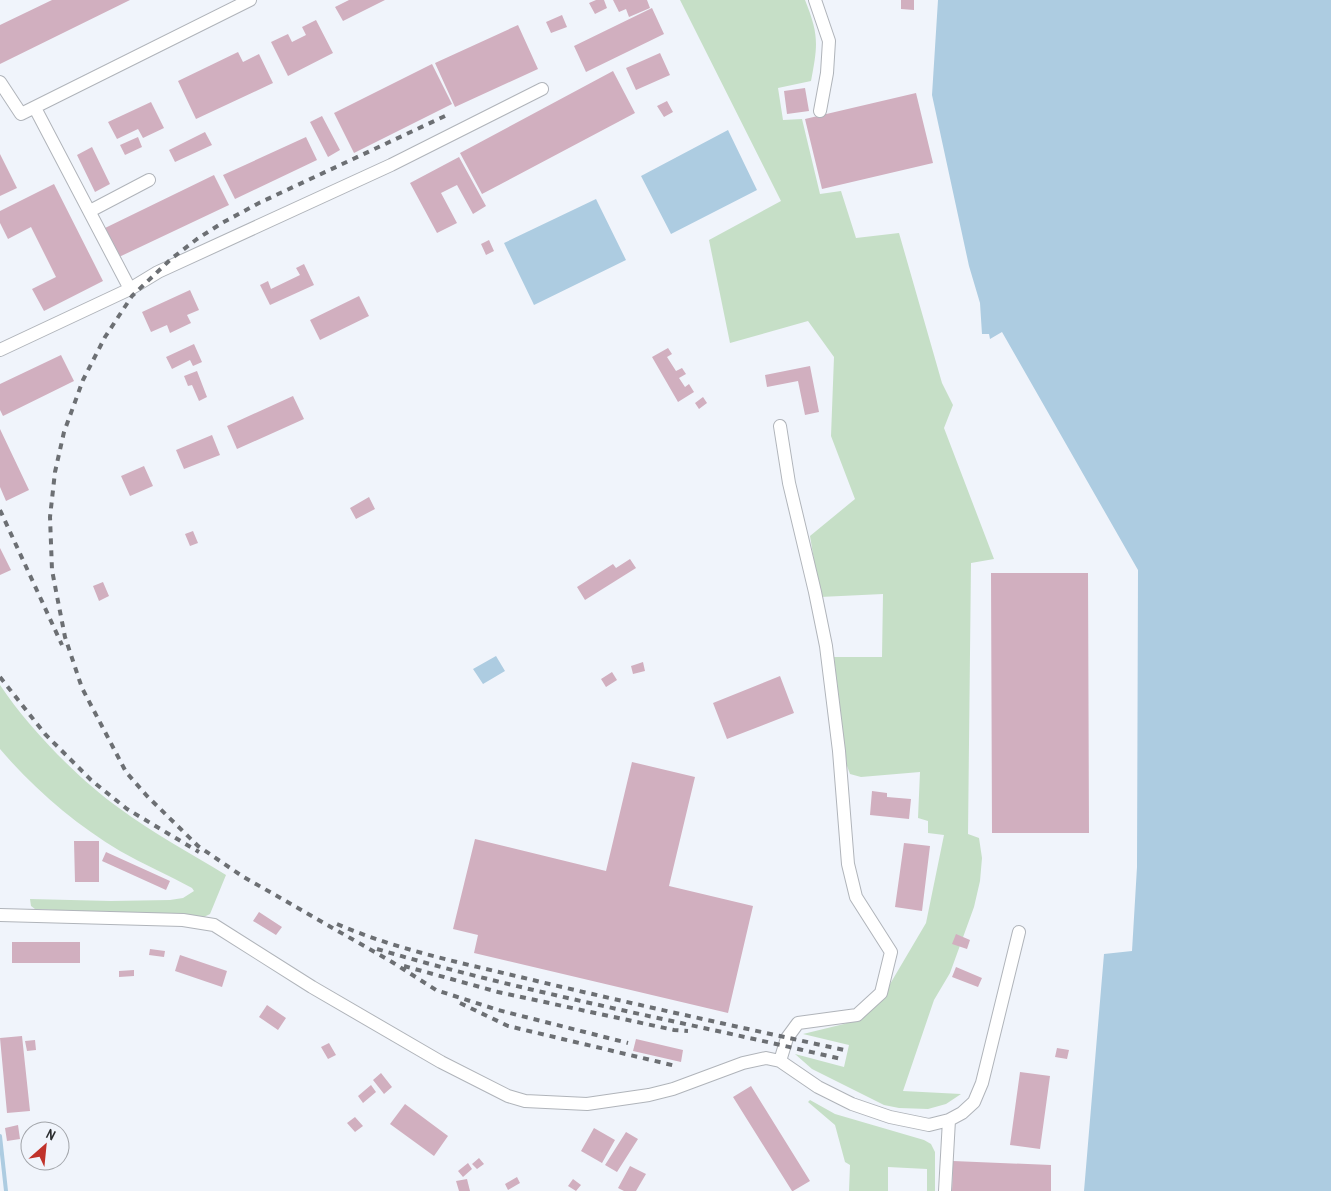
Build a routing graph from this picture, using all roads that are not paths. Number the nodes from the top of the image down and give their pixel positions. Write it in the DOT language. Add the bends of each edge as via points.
graph roads {
  1 [pos="250,0"];
  2 [pos="815,0"];
  3 [pos="0,82"];
  4 [pos="542,89"];
  5 [pos="35,108"];
  6 [pos="820,111"];
  7 [pos="149,180"];
  8 [pos="90,211"];
  9 [pos="130,289"];
  10 [pos="0,350"];
  11 [pos="780,426"];
  12 [pos="0,915"];
  13 [pos="1019,932"];
  14 [pos="780,1061"];
  15 [pos="950,1120"];
  16 [pos="945,1191"];
  1 -- 5 [label="street"];
  2 -- 6 [label="street" via="829,41"];
  3 -- 5 [label="street" via="21,114"];
  4 -- 9 [label="street" via="391,165 158,272"];
  5 -- 8 [label="street"];
  7 -- 8 [label="street"];
  8 -- 9 [label="street"];
  9 -- 10 [label="street"];
  11 -- 14 [label="street" via="789,483 826,646 848,864 856,897 891,952 881,993 857,1015 798,1023 788,1038"];
  12 -- 14 [label="street" via="183,920 214,925 440,1062 508,1096 525,1101 587,1104 649,1095 757,1059"];
  13 -- 15 [label="street" via="982,1083 974,1102"];
  14 -- 15 [label="street" via="818,1087 852,1104 912,1123 929,1125"];
  15 -- 16 [label="street"];
}
